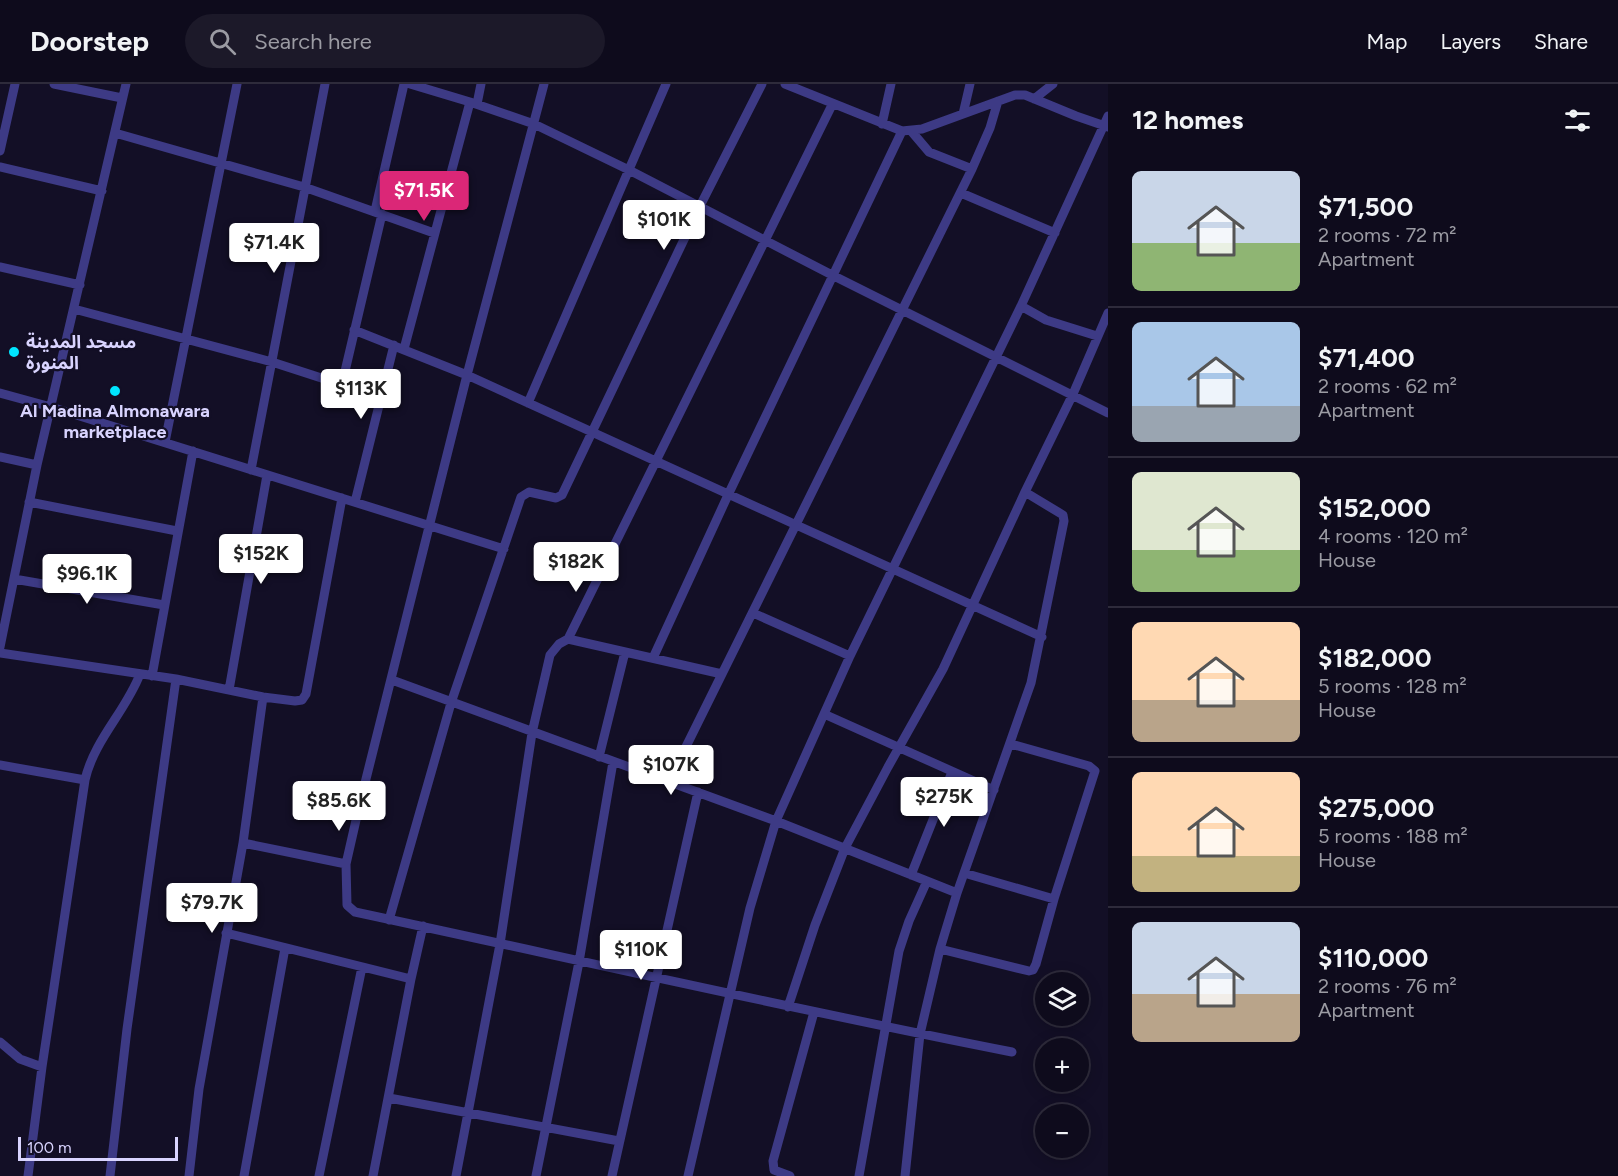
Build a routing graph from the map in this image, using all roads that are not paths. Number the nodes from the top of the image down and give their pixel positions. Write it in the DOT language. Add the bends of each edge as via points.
graph roads {
  1 [pos="15,84"];
  2 [pos="54,84"];
  3 [pos="126,84"];
  4 [pos="237,84"];
  5 [pos="325,84"];
  6 [pos="404,84"];
  7 [pos="410,84"];
  8 [pos="481,84"];
  9 [pos="544,84"];
  10 [pos="666,84"];
  11 [pos="762,84"];
  12 [pos="785,84"];
  13 [pos="891,84"];
  14 [pos="970,84"];
  15 [pos="1053,84"];
  16 [pos="801,87"];
  17 [pos="122,98"];
  18 [pos="1034,99"];
  19 [pos="998,101"];
  20 [pos="473,103"];
  21 [pos="832,105"];
  22 [pos="963,114"];
  23 [pos="1107,123"];
  24 [pos="534,124"];
  25 [pos="882,124"];
  26 [pos="907,131"];
  27 [pos="115,133"];
  28 [pos="0,147"];
  29 [pos="222,164"];
  30 [pos="0,167"];
  31 [pos="629,170"];
  32 [pos="972,170"];
  33 [pos="304,187"];
  34 [pos="102,191"];
  35 [pos="961,193"];
  36 [pos="700,206"];
  37 [pos="378,212"];
  38 [pos="434,233"];
  39 [pos="1055,233"];
  40 [pos="766,241"];
  41 [pos="0,267"];
  42 [pos="834,276"];
  43 [pos="80,285"];
  44 [pos="1021,306"];
  45 [pos="74,309"];
  46 [pos="902,310"];
  47 [pos="1108,313"];
  48 [pos="1105,326"];
  49 [pos="354,330"];
  50 [pos="1097,336"];
  51 [pos="185,338"];
  52 [pos="399,347"];
  53 [pos="996,357"];
  54 [pos="272,362"];
  55 [pos="466,375"];
  56 [pos="342,384"];
  57 [pos="0,393"];
  58 [pos="1072,394"];
  59 [pos="380,397"];
  60 [pos="528,403"];
  61 [pos="51,406"];
  62 [pos="1108,412"];
  63 [pos="592,431"];
  64 [pos="165,442"];
  65 [pos="193,451"];
  66 [pos="0,457"];
  67 [pos="656,462"];
  68 [pos="37,465"];
  69 [pos="251,470"];
  70 [pos="267,476"];
  71 [pos="1024,492"];
  72 [pos="728,495"];
  73 [pos="342,498"];
  74 [pos="29,502"];
  75 [pos="355,502"];
  76 [pos="794,525"];
  77 [pos="430,526"];
  78 [pos="177,531"];
  79 [pos="504,549"];
  80 [pos="892,569"];
  81 [pos="14,579"];
  82 [pos="164,605"];
  83 [pos="973,605"];
  84 [pos="4,606"];
  85 [pos="753,613"];
  86 [pos="1042,637"];
  87 [pos="567,639"];
  88 [pos="0,646"];
  89 [pos="625,652"];
  90 [pos="0,653"];
  91 [pos="850,656"];
  92 [pos="653,658"];
  93 [pos="140,674"];
  94 [pos="722,674"];
  95 [pos="152,675"];
  96 [pos="176,680"];
  97 [pos="392,680"];
  98 [pos="229,690"];
  99 [pos="263,696"];
  100 [pos="451,703"];
  101 [pos="824,714"];
  102 [pos="532,734"];
  103 [pos="1011,744"];
  104 [pos="899,747"];
  105 [pos="599,757"];
  106 [pos="613,762"];
  107 [pos="0,765"];
  108 [pos="952,772"];
  109 [pos="85,780"];
  110 [pos="669,781"];
  111 [pos="994,790"];
  112 [pos="698,792"];
  113 [pos="776,821"];
  114 [pos="243,843"];
  115 [pos="845,848"];
  116 [pos="346,864"];
  117 [pos="964,873"];
  118 [pos="911,875"];
  119 [pos="927,881"];
  120 [pos="957,893"];
  121 [pos="1054,899"];
  122 [pos="389,920"];
  123 [pos="423,926"];
  124 [pos="226,933"];
  125 [pos="500,944"];
  126 [pos="285,948"];
  127 [pos="940,949"];
  128 [pos="579,962"];
  129 [pos="362,967"];
  130 [pos="656,978"];
  131 [pos="411,979"];
  132 [pos="729,994"];
  133 [pos="788,1007"];
  134 [pos="814,1012"];
  135 [pos="887,1027"];
  136 [pos="920,1034"];
  137 [pos="0,1042"];
  138 [pos="1012,1052"];
  139 [pos="42,1068"];
  140 [pos="389,1098"];
  141 [pos="469,1113"];
  142 [pos="544,1128"];
  143 [pos="620,1141"];
  144 [pos="28,1176"];
  145 [pos="110,1176"];
  146 [pos="189,1176"];
  147 [pos="244,1176"];
  148 [pos="319,1176"];
  149 [pos="373,1176"];
  150 [pos="456,1176"];
  151 [pos="536,1176"];
  152 [pos="612,1176"];
  153 [pos="688,1176"];
  154 [pos="790,1176"];
  155 [pos="859,1176"];
  156 [pos="905,1176"];
  1 -- 28 [label="street"];
  2 -- 17 [label="street"];
  3 -- 17 [label="street"];
  4 -- 29 [label="street"];
  5 -- 33 [label="street"];
  6 -- 37 [label="street"];
  7 -- 20 [label="street"];
  8 -- 20 [label="street"];
  9 -- 24 [label="street"];
  10 -- 31 [label="street"];
  11 -- 36 [label="street"];
  12 -- 16 [label="street"];
  13 -- 25 [label="street"];
  14 -- 22 [label="street"];
  15 -- 18 [label="street"];
  16 -- 21 [label="street"];
  17 -- 27 [label="street"];
  18 -- 19 [label="street" via="1015,95"];
  18 -- 23 [label="street"];
  19 -- 22 [label="street"];
  19 -- 32 [label="street"];
  20 -- 24 [label="street"];
  20 -- 38 [label="street"];
  21 -- 25 [label="street"];
  21 -- 40 [label="street"];
  22 -- 26 [label="street"];
  23 -- 39 [label="street"];
  24 -- 31 [label="street"];
  24 -- 55 [label="street"];
  25 -- 26 [label="street"];
  26 -- 32 [label="street" via="929,152"];
  26 -- 42 [label="street"];
  27 -- 29 [label="street"];
  27 -- 34 [label="street"];
  29 -- 33 [label="street"];
  29 -- 51 [label="street"];
  30 -- 34 [label="street"];
  31 -- 36 [label="street"];
  31 -- 60 [label="street"];
  32 -- 35 [label="street"];
  33 -- 37 [label="street"];
  33 -- 54 [label="street"];
  34 -- 43 [label="street"];
  35 -- 39 [label="street"];
  35 -- 46 [label="street"];
  36 -- 40 [label="street"];
  36 -- 63 [label="street"];
  37 -- 38 [label="street"];
  37 -- 49 [label="street"];
  38 -- 52 [label="street"];
  39 -- 44 [label="street"];
  40 -- 42 [label="street"];
  40 -- 67 [label="street"];
  41 -- 43 [label="street"];
  42 -- 46 [label="street"];
  42 -- 72 [label="street"];
  43 -- 45 [label="street"];
  44 -- 50 [label="street" via="1046,320"];
  44 -- 53 [label="street"];
  45 -- 51 [label="street"];
  45 -- 61 [label="street"];
  46 -- 53 [label="street"];
  46 -- 76 [label="street"];
  47 -- 48 [label="street"];
  48 -- 50 [label="street"];
  49 -- 52 [label="street"];
  49 -- 56 [label="street"];
  50 -- 58 [label="street"];
  51 -- 54 [label="street"];
  51 -- 64 [label="street"];
  52 -- 55 [label="street"];
  52 -- 59 [label="street"];
  53 -- 58 [label="street"];
  53 -- 80 [label="street"];
  54 -- 56 [label="street"];
  54 -- 69 [label="street"];
  55 -- 60 [label="street"];
  55 -- 77 [label="street"];
  56 -- 59 [label="street"];
  57 -- 61 [label="street"];
  58 -- 62 [label="street"];
  58 -- 71 [label="street"];
  59 -- 75 [label="street"];
  60 -- 63 [label="street"];
  61 -- 64 [label="street"];
  61 -- 68 [label="street"];
  63 -- 67 [label="street"];
  63 -- 79 [label="street" via="560,498 530,492 521,497"];
  64 -- 65 [label="street"];
  65 -- 69 [label="street"];
  65 -- 78 [label="street"];
  66 -- 68 [label="street"];
  67 -- 72 [label="street"];
  67 -- 87 [label="street"];
  68 -- 74 [label="street"];
  69 -- 70 [label="street"];
  70 -- 73 [label="street"];
  70 -- 98 [label="street"];
  71 -- 83 [label="street"];
  71 -- 86 [label="street" via="1064,515"];
  72 -- 76 [label="street"];
  72 -- 92 [label="street"];
  73 -- 75 [label="street"];
  73 -- 99 [label="street" via="306,694 295,701"];
  74 -- 78 [label="street"];
  74 -- 81 [label="street"];
  75 -- 77 [label="street"];
  76 -- 80 [label="street"];
  76 -- 85 [label="street"];
  77 -- 79 [label="street"];
  77 -- 97 [label="street"];
  78 -- 82 [label="street"];
  79 -- 100 [label="street"];
  80 -- 83 [label="street"];
  80 -- 91 [label="street"];
  81 -- 82 [label="street"];
  81 -- 84 [label="street"];
  82 -- 95 [label="street"];
  83 -- 86 [label="street"];
  83 -- 104 [label="street"];
  84 -- 88 [label="street"];
  85 -- 91 [label="street"];
  85 -- 94 [label="street"];
  86 -- 103 [label="street"];
  87 -- 89 [label="street"];
  87 -- 102 [label="street" via="550,655"];
  89 -- 92 [label="street"];
  89 -- 105 [label="street"];
  90 -- 93 [label="street"];
  91 -- 101 [label="street"];
  92 -- 94 [label="street"];
  93 -- 95 [label="street"];
  93 -- 109 [label="street" via="129,699 92,756"];
  94 -- 110 [label="street"];
  95 -- 96 [label="street"];
  96 -- 98 [label="street"];
  96 -- 145 [label="street"];
  97 -- 100 [label="street"];
  97 -- 116 [label="street"];
  98 -- 99 [label="street"];
  99 -- 114 [label="street"];
  100 -- 102 [label="street"];
  100 -- 122 [label="street"];
  101 -- 104 [label="street"];
  101 -- 113 [label="street"];
  102 -- 105 [label="street"];
  102 -- 125 [label="street"];
  103 -- 111 [label="street"];
  103 -- 121 [label="street" via="1095,771"];
  104 -- 108 [label="street"];
  104 -- 115 [label="street"];
  105 -- 106 [label="street"];
  106 -- 110 [label="street"];
  106 -- 128 [label="street"];
  107 -- 109 [label="street"];
  108 -- 111 [label="street"];
  108 -- 118 [label="street"];
  109 -- 139 [label="street"];
  110 -- 112 [label="street"];
  111 -- 117 [label="street"];
  112 -- 113 [label="street"];
  112 -- 130 [label="street"];
  113 -- 115 [label="street"];
  113 -- 132 [label="street"];
  114 -- 116 [label="street"];
  114 -- 124 [label="street"];
  115 -- 118 [label="street"];
  115 -- 133 [label="street"];
  116 -- 122 [label="street" via="346,898 350,909"];
  117 -- 120 [label="street"];
  117 -- 121 [label="street"];
  118 -- 119 [label="street"];
  119 -- 120 [label="street"];
  119 -- 135 [label="street" via="904,935"];
  120 -- 127 [label="street"];
  121 -- 127 [label="street" via="1033,970"];
  122 -- 123 [label="street"];
  123 -- 125 [label="street"];
  123 -- 131 [label="street"];
  124 -- 126 [label="street"];
  124 -- 146 [label="street" via="199,1089"];
  125 -- 128 [label="street"];
  125 -- 141 [label="street"];
  126 -- 129 [label="street"];
  126 -- 147 [label="street"];
  127 -- 136 [label="street"];
  128 -- 130 [label="street"];
  128 -- 142 [label="street"];
  129 -- 131 [label="street"];
  129 -- 148 [label="street"];
  130 -- 132 [label="street"];
  130 -- 143 [label="street"];
  131 -- 140 [label="street"];
  132 -- 133 [label="street"];
  132 -- 153 [label="street"];
  133 -- 134 [label="street"];
  134 -- 135 [label="street"];
  134 -- 154 [label="street" via="774,1161 774,1170"];
  135 -- 136 [label="street"];
  135 -- 155 [label="street"];
  136 -- 138 [label="street"];
  136 -- 156 [label="street"];
  137 -- 139 [label="street" via="20,1059"];
  139 -- 144 [label="street"];
  140 -- 141 [label="street"];
  140 -- 149 [label="street"];
  141 -- 142 [label="street"];
  141 -- 150 [label="street"];
  142 -- 143 [label="street"];
  142 -- 151 [label="street"];
  143 -- 152 [label="street"];
}
